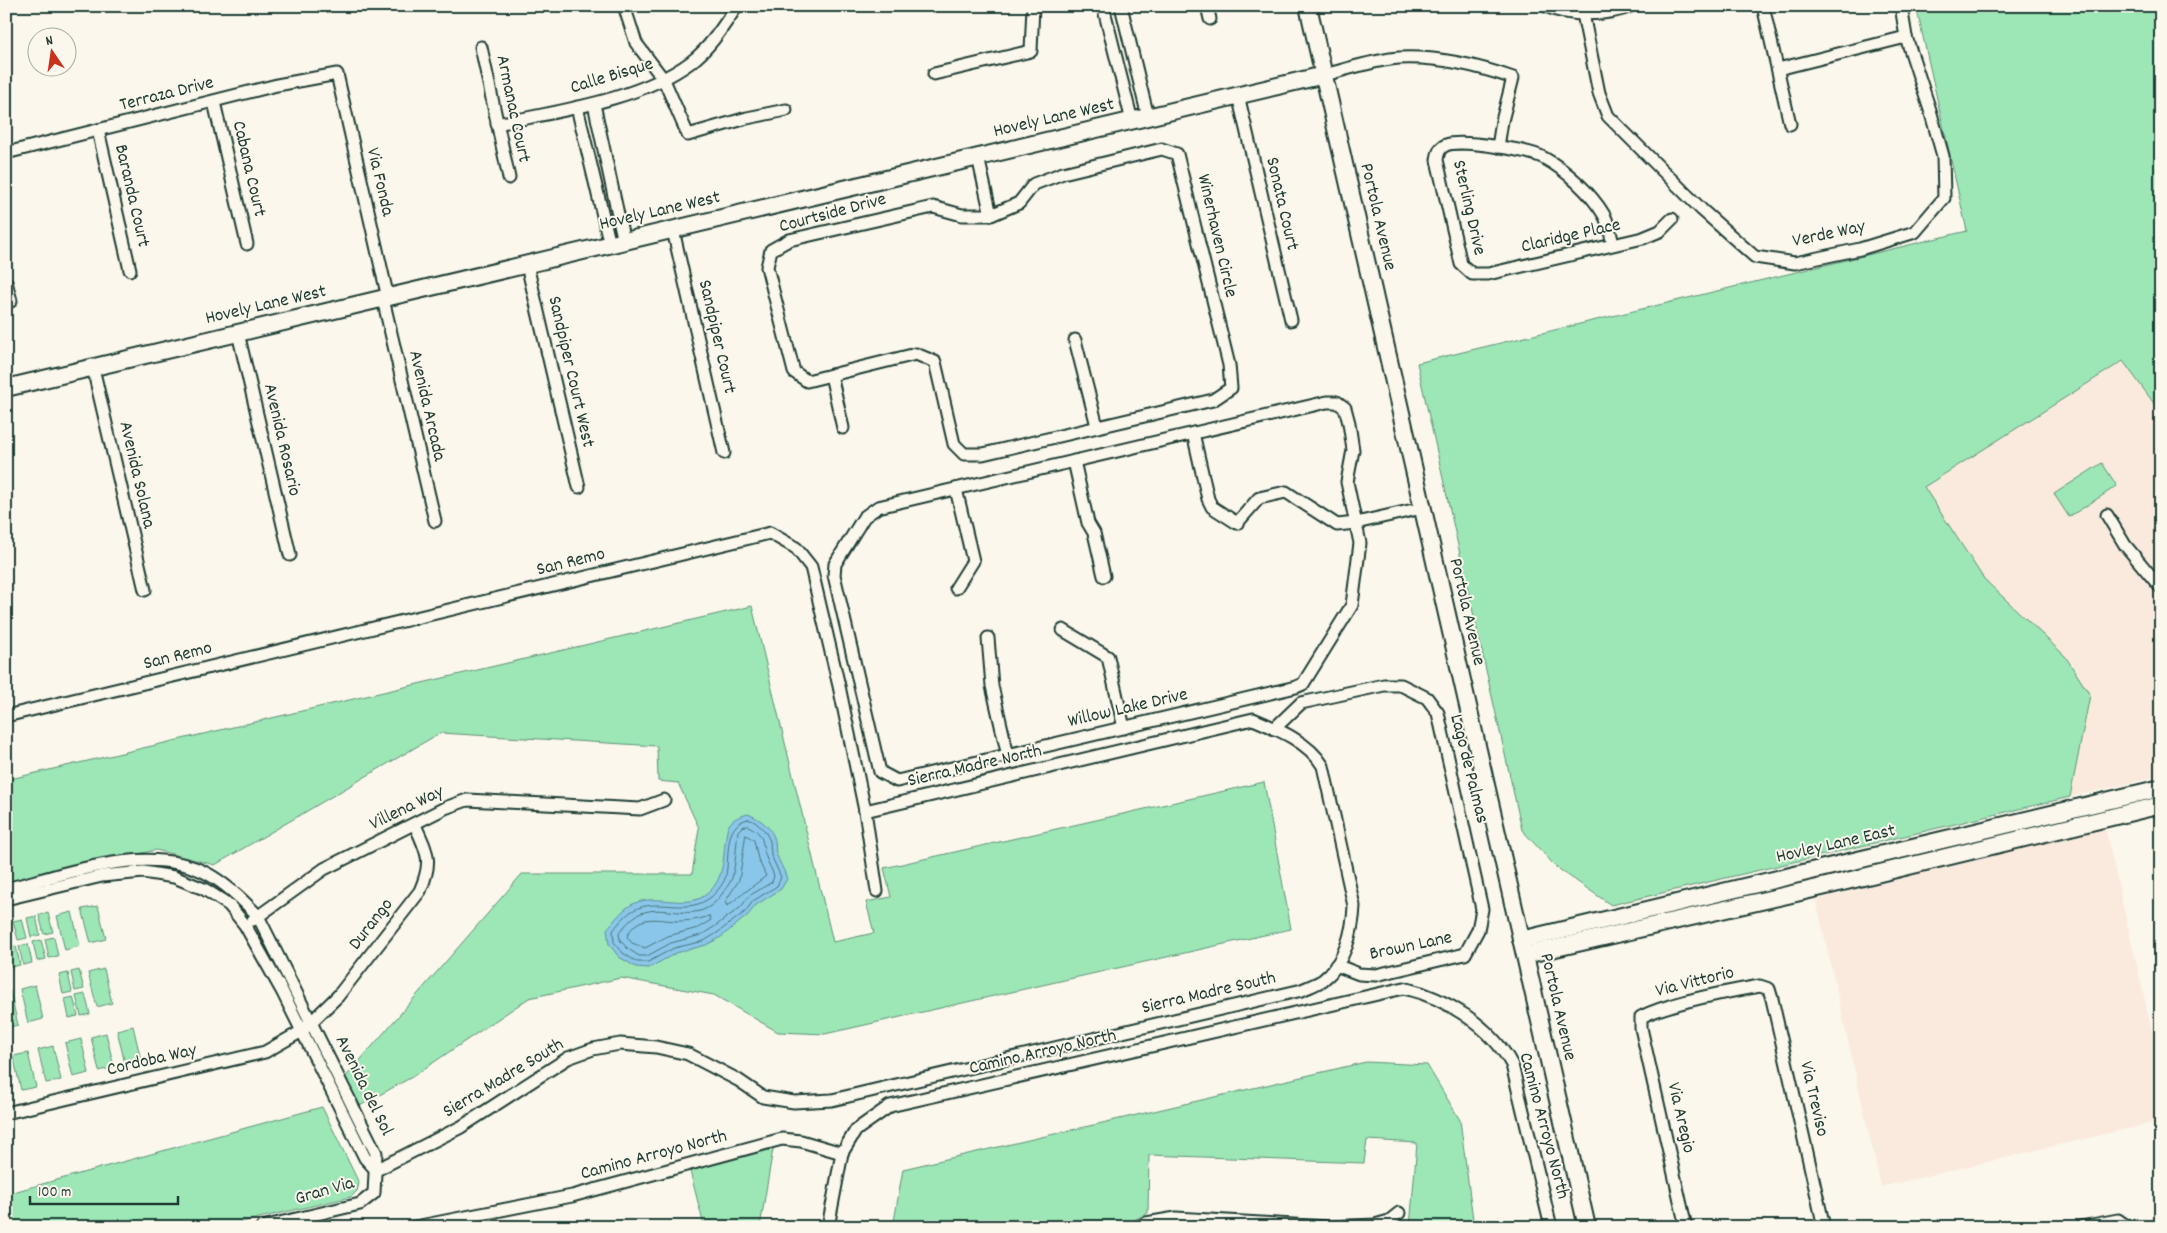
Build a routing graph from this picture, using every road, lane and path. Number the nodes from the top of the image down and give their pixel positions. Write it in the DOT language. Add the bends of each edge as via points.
graph roads {
  1 [pos="737,6"];
  2 [pos="1033,6"];
  3 [pos="1103,6"];
  4 [pos="1121,6"];
  5 [pos="1207,6"];
  6 [pos="1308,6"];
  7 [pos="1546,6"];
  8 [pos="1631,6"];
  9 [pos="1763,6"];
  10 [pos="1901,6"];
  11 [pos="626,12"];
  12 [pos="1583,14"];
  13 [pos="1210,19"];
  14 [pos="1126,25"];
  15 [pos="1109,30"];
  16 [pos="1906,36"];
  17 [pos="481,47"];
  18 [pos="1778,69"];
  19 [pos="336,74"];
  20 [pos="934,74"];
  21 [pos="1324,75"];
  22 [pos="664,80"];
  23 [pos="1238,96"];
  24 [pos="214,102"];
  25 [pos="594,104"];
  26 [pos="577,107"];
  27 [pos="786,110"];
  28 [pos="1140,119"];
  29 [pos="497,124"];
  30 [pos="1790,124"];
  31 [pos="98,130"];
  32 [pos="1498,147"];
  33 [pos="604,150"];
  34 [pos="6,153"];
  35 [pos="588,155"];
  36 [pos="978,157"];
  37 [pos="509,178"];
  38 [pos="991,215"];
  39 [pos="1672,219"];
  40 [pos="673,230"];
  41 [pos="617,243"];
  42 [pos="247,244"];
  43 [pos="1613,245"];
  44 [pos="528,264"];
  45 [pos="130,270"];
  46 [pos="1472,274"];
  47 [pos="6,282"];
  48 [pos="385,298"];
  49 [pos="6,302"];
  50 [pos="1291,320"];
  51 [pos="238,333"];
  52 [pos="1075,340"];
  53 [pos="93,368"];
  54 [pos="830,375"];
  55 [pos="6,388"];
  56 [pos="1097,426"];
  57 [pos="843,428"];
  58 [pos="1193,433"];
  59 [pos="724,453"];
  60 [pos="1074,461"];
  61 [pos="579,487"];
  62 [pos="956,489"];
  63 [pos="1422,508"];
  64 [pos="2107,515"];
  65 [pos="435,521"];
  66 [pos="1356,524"];
  67 [pos="290,555"];
  68 [pos="1104,576"];
  69 [pos="956,588"];
  70 [pos="2161,588"];
  71 [pos="144,590"];
  72 [pos="1063,630"];
  73 [pos="988,638"];
  74 [pos="6,716"];
  75 [pos="1124,728"];
  76 [pos="1274,729"];
  77 [pos="1008,756"];
  78 [pos="1318,756"];
  79 [pos="2161,788"];
  80 [pos="664,800"];
  81 [pos="2161,805"];
  82 [pos="865,811"];
  83 [pos="415,824"];
  84 [pos="1898,851"];
  85 [pos="1822,887"];
  86 [pos="6,889"];
  87 [pos="877,891"];
  88 [pos="6,899"];
  89 [pos="258,916"];
  90 [pos="246,925"];
  91 [pos="1523,947"];
  92 [pos="1465,954"];
  93 [pos="1336,964"];
  94 [pos="1760,986"];
  95 [pos="1641,1017"];
  96 [pos="312,1022"];
  97 [pos="302,1031"];
  98 [pos="6,1113"];
  99 [pos="842,1153"];
  100 [pos="376,1170"];
  101 [pos="1399,1214"];
  102 [pos="2128,1226"];
  103 [pos="262,1227"];
  104 [pos="415,1227"];
  105 [pos="828,1227"];
  106 [pos="1139,1227"];
  107 [pos="1328,1227"];
  108 [pos="1552,1227"];
  109 [pos="1587,1227"];
  110 [pos="1686,1227"];
  111 [pos="1824,1227"];
  112 [pos="2081,1227"];
  1 -- 22 [label="street, Calle Bisque" via="693,60"];
  2 -- 20 [label="street" via="1031,51"];
  3 -- 15 [label="street"];
  4 -- 14 [label="street"];
  5 -- 13 [label="street"];
  6 -- 21 [label="street, Portola Avenue"];
  7 -- 12 [label="street"];
  8 -- 12 [label="street"];
  9 -- 18 [label="street"];
  10 -- 16 [label="street, Verde Way"];
  11 -- 22 [label="street" via="636,42"];
  12 -- 16 [label="street, Verde Way" via="1599,93 1608,116 1702,210 1755,257 1795,263 1860,249 1915,232 1944,198 1944,156"];
  14 -- 15 [label="street"];
  14 -- 28 [label="street"];
  15 -- 28 [label="street"];
  16 -- 18 [label="street"];
  17 -- 29 [label="street, Armanac Court"];
  18 -- 30 [label="street"];
  19 -- 24 [label="street, Terraza Drive" via="276,85"];
  19 -- 48 [label="street, Via Fonda"];
  21 -- 23 [label="street, Hovely Lane West"];
  21 -- 32 [label="street" via="1398,58 1439,59 1481,67 1512,78"];
  21 -- 63 [label="street, Portola Avenue"];
  22 -- 25 [label="street, Calle Bisque"];
  22 -- 27 [label="street" via="688,136"];
  23 -- 28 [label="street, Hovely Lane West"];
  23 -- 50 [label="street, Sonata Court"];
  24 -- 31 [label="street, Terraza Drive"];
  24 -- 42 [label="street, Cabana Court"];
  25 -- 26 [label="street, Calle Bisque"];
  25 -- 33 [label="street"];
  26 -- 29 [label="street, Calle Bisque"];
  26 -- 35 [label="street"];
  28 -- 36 [label="street, Hovely Lane West"];
  29 -- 37 [label="street, Armanac Court"];
  31 -- 34 [label="street, Terraza Drive"];
  31 -- 45 [label="street, Baranda Court"];
  32 -- 43 [label="street" via="1544,157 1580,186 1604,215"];
  32 -- 46 [label="street, Sterling Drive" via="1454,142 1442,147 1438,153 1461,264"];
  33 -- 35 [label="street"];
  33 -- 41 [label="street"];
  35 -- 41 [label="street"];
  36 -- 38 [label="street"];
  36 -- 40 [label="street, Hovely Lane West"];
  38 -- 54 [label="street, Courtside Drive" via="962,215 933,207 789,240 771,250 767,267 794,372 807,381"];
  38 -- 56 [label="street, Winerhaven Circle" via="1019,203 1034,184 1063,173 1162,149 1177,154 1231,388 1213,400"];
  39 -- 43 [label="street, Claridge Place" via="1660,231"];
  40 -- 41 [label="street, Hovely Lane West"];
  40 -- 59 [label="street, Sandpiper Court"];
  41 -- 44 [label="street, Hovely Lane West"];
  43 -- 46 [label="street, Claridge Place" via="1488,274"];
  44 -- 48 [label="street, Hovely Lane West"];
  44 -- 61 [label="street, Sandpiper Court West"];
  47 -- 49 [label="street" via="11,301"];
  48 -- 51 [label="street, Hovely Lane West"];
  48 -- 65 [label="street, Avenida Arcada"];
  51 -- 53 [label="street, Hovely Lane West"];
  51 -- 67 [label="street, Avenida Rosario"];
  52 -- 56 [label="street"];
  53 -- 55 [label="street, Hovely Lane West"];
  53 -- 71 [label="street, Avenida Solana"];
  54 -- 56 [label="street, Courtside Drive" via="916,354 935,362 954,444 964,454 983,454"];
  54 -- 57 [label="street"];
  58 -- 60 [label="street, Willow Lake Drive"];
  58 -- 66 [label="street" via="1212,507 1237,523 1260,498 1286,492 1337,525"];
  58 -- 66 [label="street, Willow Lake Drive" via="1337,402 1345,408 1349,423 1353,450 1347,482"];
  60 -- 62 [label="street, Willow Lake Drive"];
  60 -- 68 [label="street"];
  62 -- 69 [label="street" via="973,561"];
  62 -- 77 [label="street, Willow Lake Drive" via="870,511 835,564 834,575 880,772 897,781"];
  63 -- 66 [label="street"];
  63 -- 91 [label="street, Portola Avenue"];
  64 -- 70 [label="street" via="2126,545"];
  66 -- 75 [label="street, Willow Lake Drive" via="1360,542 1352,605 1304,684"];
  72 -- 75 [label="street" via="1108,657"];
  73 -- 77 [label="street" via="992,686"];
  74 -- 82 [label="street, San Remo" via="770,533 796,548 811,567"];
  75 -- 77 [label="street, Willow Lake Drive"];
  76 -- 78 [label="street, Sierra Madre North"];
  76 -- 82 [label="street, Sierra Madre North" via="1252,719"];
  76 -- 92 [label="street, Lago de Palmas" via="1300,703 1384,685 1401,686 1427,698 1438,713 1482,908 1478,930"];
  78 -- 93 [label="street, Sierra Madre South" via="1327,782 1354,906 1353,928"];
  79 -- 84 [label="street, Hovley Lane East"];
  80 -- 83 [label="street, Villena Way" via="640,810 467,800"];
  81 -- 85 [label="street, Hovley Lane East"];
  82 -- 87 [label="street, San Remo"];
  83 -- 89 [label="street, Villena Way" via="324,869"];
  83 -- 96 [label="street, Durango" via="427,850 428,872 420,892 338,996"];
  84 -- 85 [label="street" via="1826,874"];
  84 -- 91 [label="street, Hovley Lane East"];
  85 -- 91 [label="street, Hovley Lane East"];
  86 -- 89 [label="street, Avenida del Sol" via="121,861 174,862 208,874"];
  88 -- 90 [label="street, Avenida del Sol" via="102,876 143,872 174,877 204,889 229,905"];
  89 -- 90 [label="street, Villena Way"];
  89 -- 96 [label="street, Avenida del Sol"];
  90 -- 97 [label="street, Avenida del Sol"];
  91 -- 109 [label="street, Portola Avenue"];
  92 -- 93 [label="street, Brown Lane" via="1376,975 1359,974"];
  93 -- 100 [label="street, Sierra Madre South" via="1323,980 1302,990 832,1100 794,1102 763,1097 688,1054 672,1050 620,1044 593,1048 568,1058 461,1126"];
  94 -- 95 [label="street, Via Vittorio" via="1678,1004"];
  94 -- 111 [label="street, Via Treviso" via="1769,989 1772,999"];
  95 -- 110 [label="street, Via Aregio"];
  96 -- 97 [label="street, Durango"];
  96 -- 100 [label="street, Avenida del Sol" via="376,1153"];
  97 -- 98 [label="street, Cordoba Way" via="265,1052"];
  97 -- 100 [label="street, Avenida del Sol" via="365,1158"];
  99 -- 104 [label="street, Camino Arroyo North" via="782,1139 572,1196"];
  99 -- 105 [label="street"];
  99 -- 108 [label="street, Camino Arroyo North" via="856,1130 890,1106 1404,988 1446,1003 1504,1049 1512,1065"];
  100 -- 103 [label="street, Gran Via" via="374,1193 360,1204"];
  101 -- 107 [label="street" via="1375,1225"];
  102 -- 112 [label="street" via="2118,1220"];
  106 -- 107 [label="street" via="1176,1218"];
}
